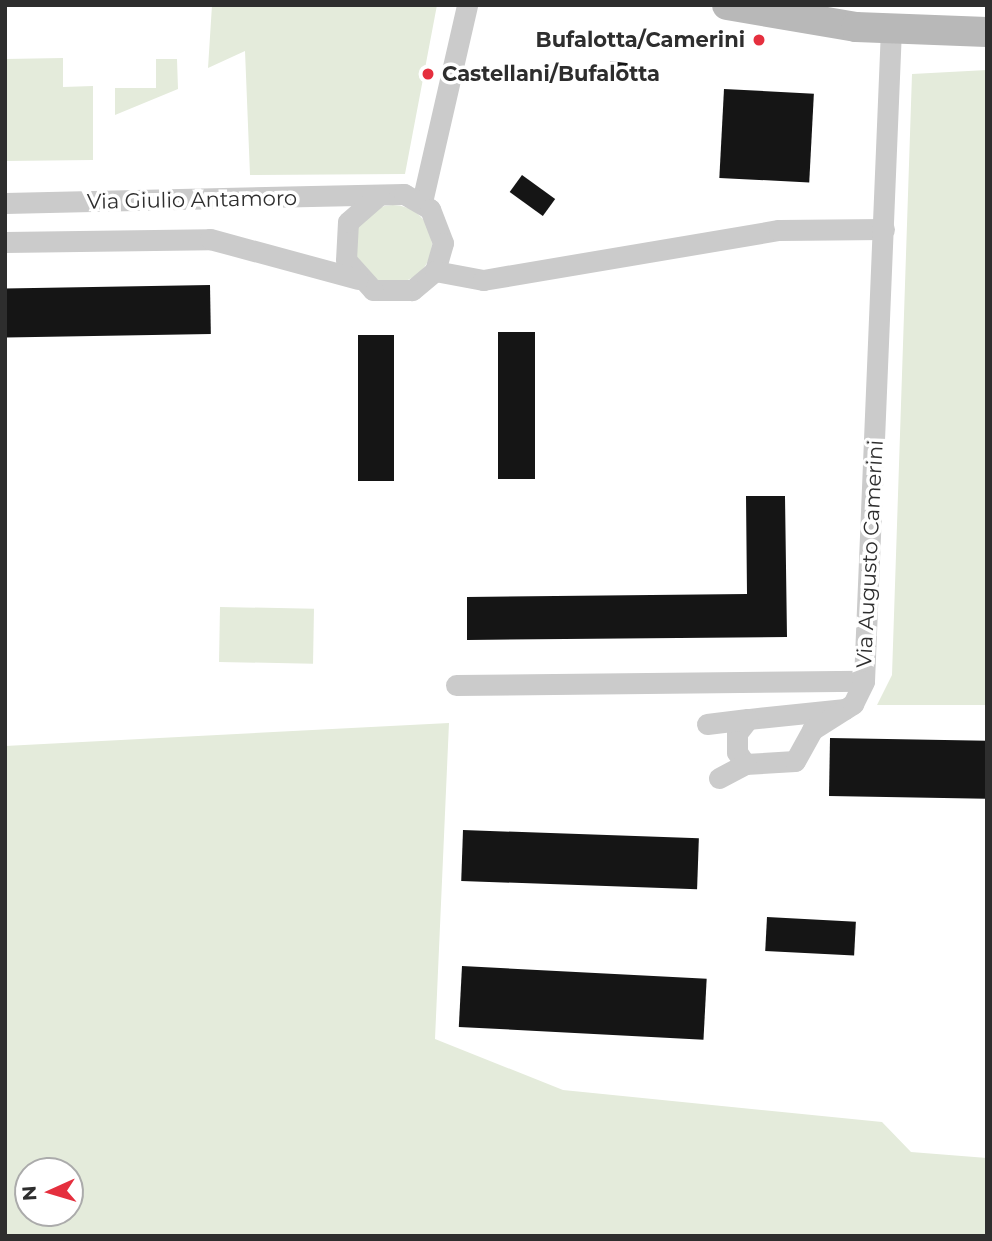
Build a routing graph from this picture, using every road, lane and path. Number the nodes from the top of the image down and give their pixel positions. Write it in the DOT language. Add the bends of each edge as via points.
graph roads {
  1 [pos="467,5"];
  2 [pos="727,5"];
  3 [pos="891,29"];
  4 [pos="987,32"];
  5 [pos="379,195"];
  6 [pos="422,202"];
  7 [pos="5,203"];
  8 [pos="884,229"];
  9 [pos="5,242"];
  10 [pos="435,271"];
  11 [pos="358,279"];
  12 [pos="864,681"];
  13 [pos="456,685"];
  14 [pos="845,709"];
  15 [pos="748,719"];
  16 [pos="706,724"];
  17 [pos="746,764"];
  18 [pos="719,778"];
  1 -- 6 [label="street"];
  2 -- 3 [label="street"];
  3 -- 4 [label="street"];
  3 -- 8 [label="street, Via Augusto Camerini"];
  5 -- 6 [label="street, Via Giulio Antamoro" via="404,194"];
  5 -- 7 [label="street, Via Giulio Antamoro"];
  5 -- 11 [label="street" via="360,205 345,231 346,260"];
  6 -- 10 [label="street" via="442,233"];
  8 -- 10 [label="street" via="779,230 483,280 456,280"];
  8 -- 12 [label="street, Via Augusto Camerini"];
  9 -- 11 [label="street, Via Giulio Antamoro" via="210,239"];
  10 -- 11 [label="street, Via Giulio Antamoro" via="420,286 399,293"];
  12 -- 13 [label="street, Via Augusto Camerini"];
  12 -- 14 [label="street"];
  14 -- 15 [label="street"];
  14 -- 17 [label="street" via="812,730 795,761"];
  15 -- 16 [label="street"];
  15 -- 17 [label="street" via="735,738"];
  17 -- 18 [label="street"];
}
